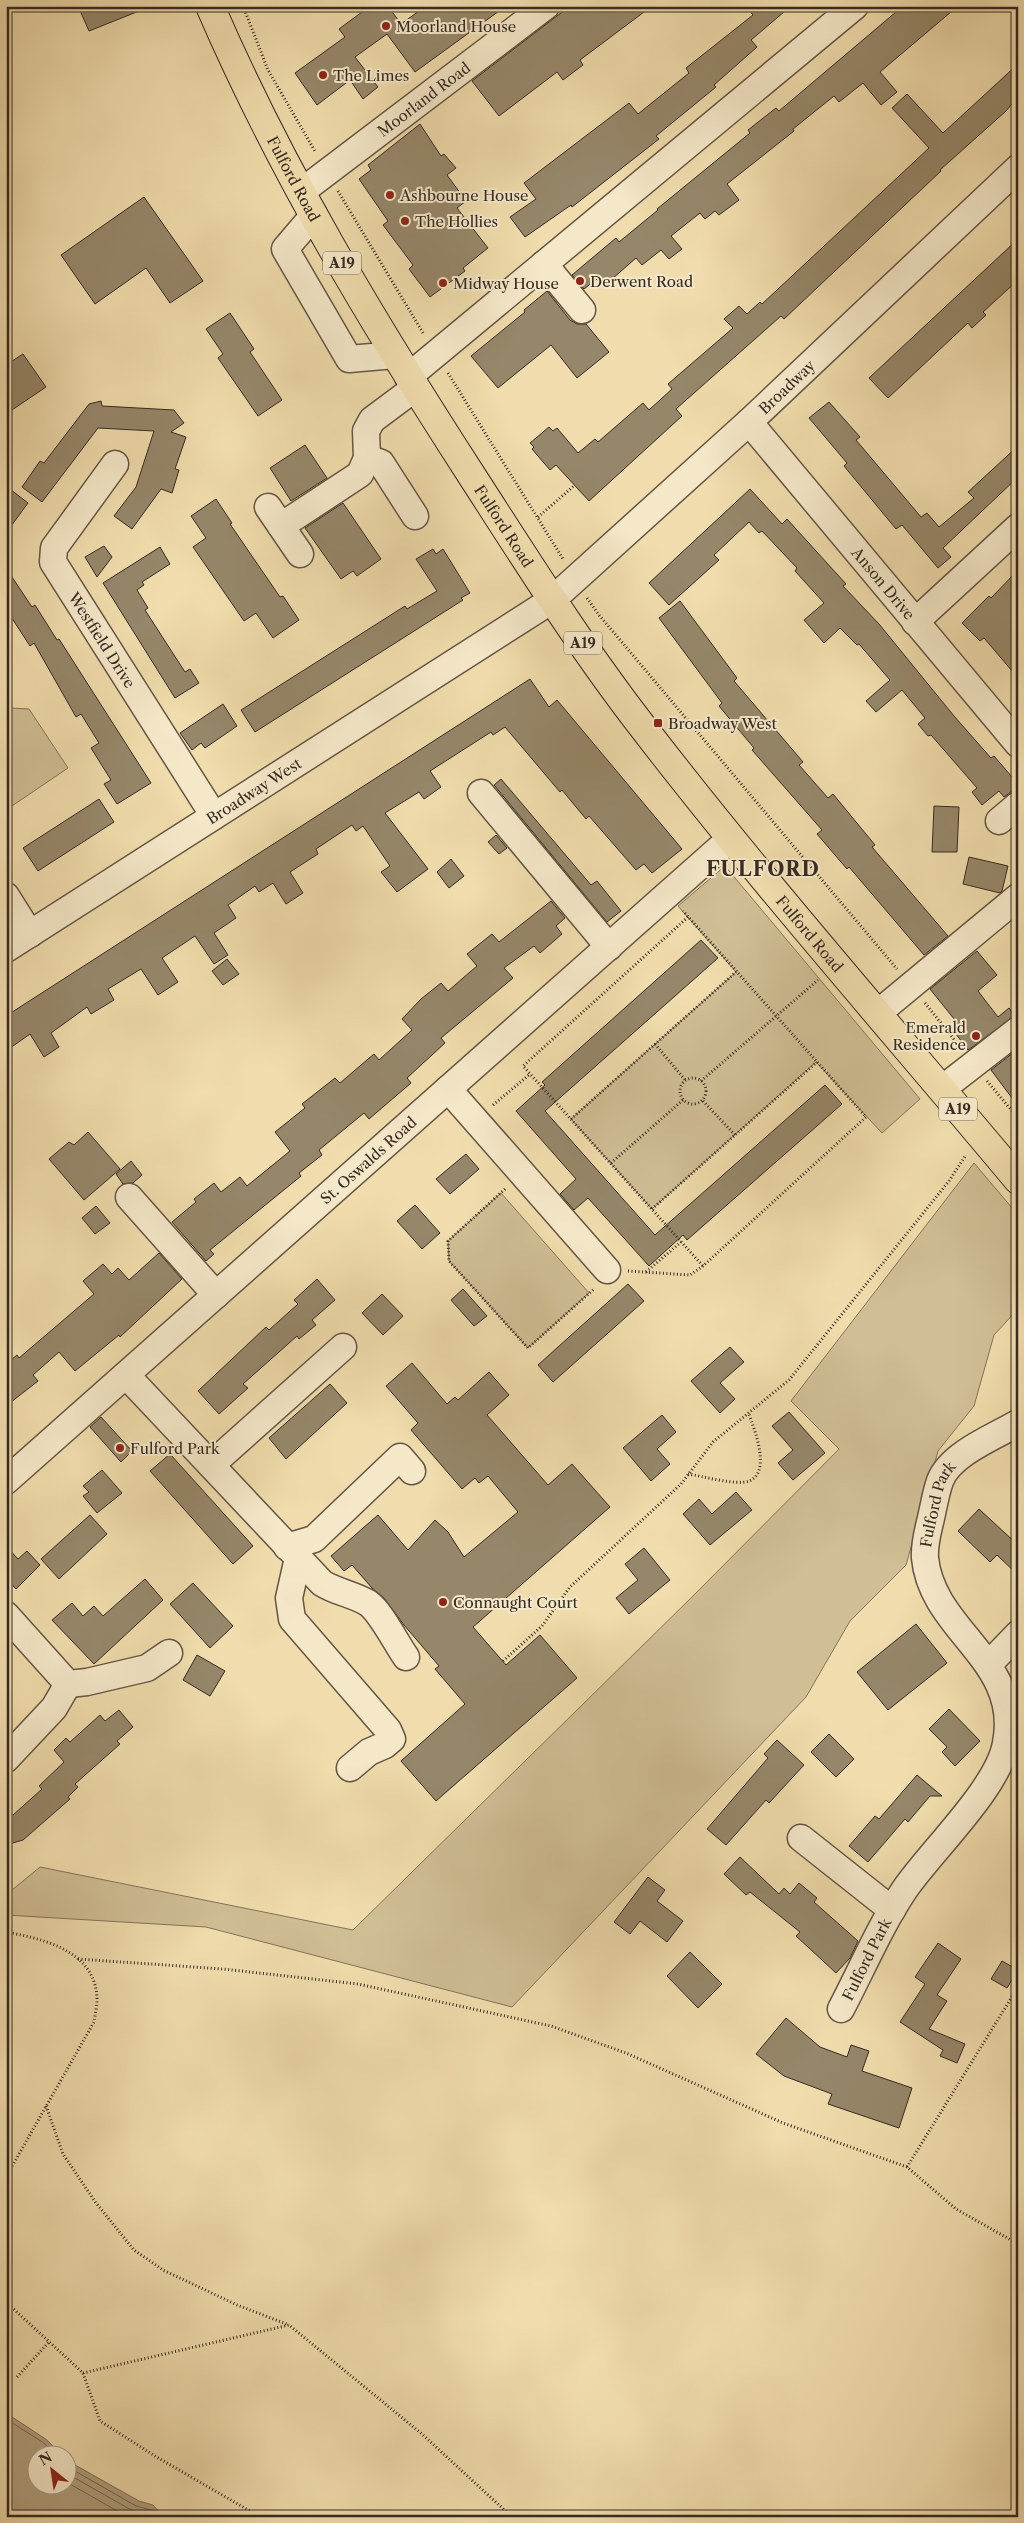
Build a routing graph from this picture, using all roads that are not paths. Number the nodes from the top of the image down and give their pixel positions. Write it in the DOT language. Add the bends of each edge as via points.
graph roads {
  1 [pos="210,6"];
  2 [pos="546,6"];
  3 [pos="855,6"];
  4 [pos="1018,168"];
  5 [pos="308,204"];
  6 [pos="544,264"];
  7 [pos="582,310"];
  8 [pos="406,373"];
  9 [pos="749,422"];
  10 [pos="367,458"];
  11 [pos="115,464"];
  12 [pos="415,516"];
  13 [pos="1018,527"];
  14 [pos="300,554"];
  15 [pos="552,600"];
  16 [pos="915,622"];
  17 [pos="1018,744"];
  18 [pos="481,794"];
  19 [pos="214,816"];
  20 [pos="730,839"];
  21 [pos="6,896"];
  22 [pos="1018,897"];
  23 [pos="30,934"];
  24 [pos="609,947"];
  25 [pos="6,949"];
  26 [pos="872,1006"];
  27 [pos="1018,1030"];
  28 [pos="448,1089"];
  29 [pos="942,1090"];
  30 [pos="1018,1180"];
  31 [pos="128,1196"];
  32 [pos="607,1270"];
  33 [pos="216,1295"];
  34 [pos="343,1346"];
  35 [pos="126,1375"];
  36 [pos="1018,1424"];
  37 [pos="211,1465"];
  38 [pos="412,1471"];
  39 [pos="6,1481"];
  40 [pos="293,1553"];
  41 [pos="6,1615"];
  42 [pos="1018,1634"];
  43 [pos="169,1653"];
  44 [pos="406,1657"];
  45 [pos="989,1664"];
  46 [pos="68,1684"];
  47 [pos="6,1759"];
  48 [pos="350,1768"];
  49 [pos="801,1838"];
  50 [pos="892,1910"];
  51 [pos="841,2009"];
  1 -- 5 [label="main road, Fulford Road / A19" via="250,93"];
  2 -- 5 [label="street, Moorland Road"];
  3 -- 6 [label="street"];
  4 -- 9 [label="street, Broadway"];
  5 -- 8 [label="main road, Fulford Road / A19"];
  5 -- 8 [label="street, Moorland Road" via="285,250 349,358"];
  6 -- 7 [label="street"];
  6 -- 8 [label="street" via="485,302"];
  8 -- 10 [label="street" via="366,431"];
  8 -- 15 [label="main road, Fulford Road / A19"];
  9 -- 15 [label="street, Broadway"];
  9 -- 16 [label="street, Anson Drive"];
  10 -- 12 [label="street" via="381,463"];
  10 -- 14 [label="street" via="360,474 275,517"];
  11 -- 19 [label="street, Westfield Drive" via="54,548 53,562"];
  13 -- 16 [label="street"];
  15 -- 19 [label="street, Broadway West"];
  15 -- 20 [label="main road, Fulford Road / A19" via="639,723"];
  16 -- 17 [label="street, Anson Drive"];
  18 -- 24 [label="street"];
  19 -- 23 [label="street, Broadway West"];
  20 -- 24 [label="street, St. Oswalds Road"];
  20 -- 26 [label="main road, Fulford Road / A19"];
  21 -- 23 [label="street"];
  22 -- 26 [label="street"];
  23 -- 25 [label="street, Broadway West"];
  24 -- 28 [label="street, St. Oswalds Road"];
  26 -- 29 [label="main road, A19"];
  27 -- 29 [label="street"];
  28 -- 32 [label="street"];
  28 -- 33 [label="street, St. Oswalds Road"];
  29 -- 30 [label="main road, A19"];
  31 -- 33 [label="street"];
  33 -- 35 [label="street, St. Oswalds Road"];
  34 -- 37 [label="street"];
  35 -- 37 [label="street"];
  35 -- 39 [label="street, St. Oswalds Road"];
  36 -- 45 [label="street, Fulford Park" via="958,1457 948,1466 941,1479 925,1545 925,1560 940,1603"];
  37 -- 40 [label="street"];
  38 -- 40 [label="street" via="400,1457 314,1539"];
  40 -- 44 [label="street" via="322,1583 370,1605"];
  40 -- 48 [label="street" via="289,1598 292,1620 388,1730 392,1739"];
  41 -- 46 [label="street"];
  42 -- 45 [label="street"];
  43 -- 46 [label="street" via="147,1668"];
  45 -- 50 [label="street, Fulford Park" via="1004,1694 1006,1744 1000,1763"];
  46 -- 47 [label="street" via="54,1708"];
  49 -- 50 [label="street, Fulford Park"];
  50 -- 51 [label="street, Fulford Park"];
}
